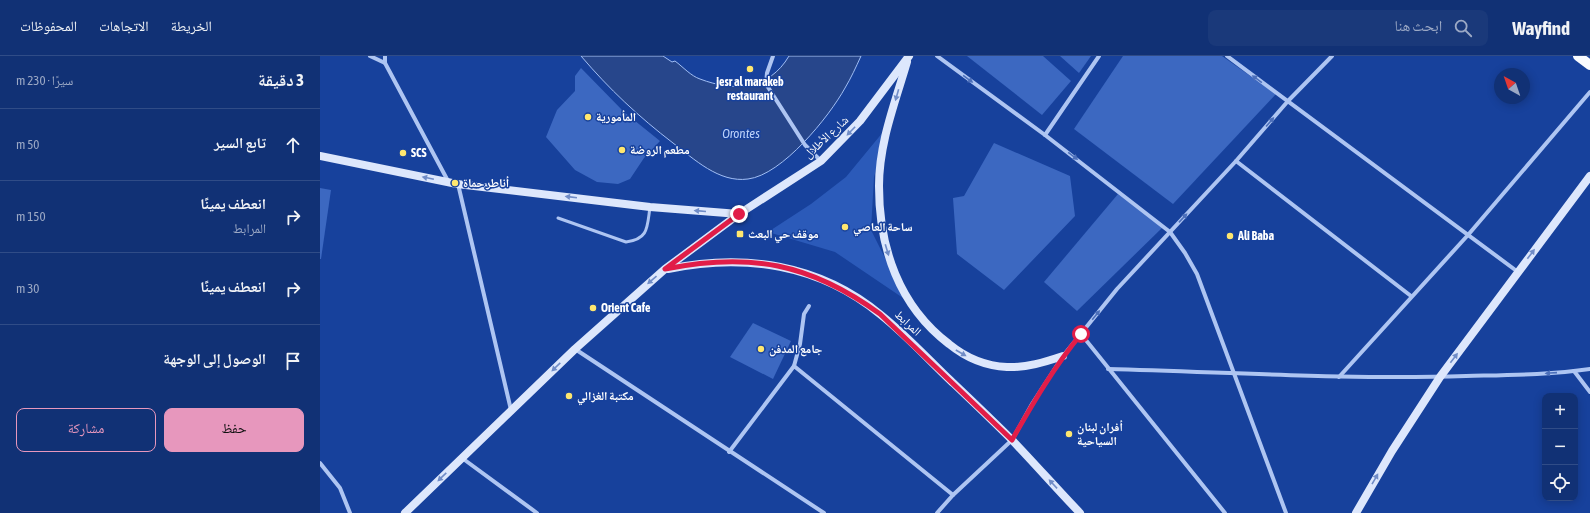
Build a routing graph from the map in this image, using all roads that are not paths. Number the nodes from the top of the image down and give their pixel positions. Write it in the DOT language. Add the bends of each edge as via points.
graph roads {
  1 [pos="370,56"];
  2 [pos="385,56"];
  3 [pos="773,56"];
  4 [pos="937,56"];
  5 [pos="1099,56"];
  6 [pos="1227,56"];
  7 [pos="1332,56"];
  8 [pos="1578,56"];
  9 [pos="909,57"];
  10 [pos="385,63"];
  11 [pos="1590,65"];
  12 [pos="1590,92"];
  13 [pos="1288,101"];
  14 [pos="1045,135"];
  15 [pos="320,156"];
  16 [pos="821,161"];
  17 [pos="1236,161"];
  18 [pos="1590,176"];
  19 [pos="448,182"];
  20 [pos="458,184"];
  21 [pos="650,207"];
  22 [pos="739,214"];
  23 [pos="558,218"];
  24 [pos="1170,232"];
  25 [pos="1468,235"];
  26 [pos="665,269"];
  27 [pos="1518,272"];
  28 [pos="1411,296"];
  29 [pos="809,306"];
  30 [pos="1081,334"];
  31 [pos="575,349"];
  32 [pos="1063,356"];
  33 [pos="794,366"];
  34 [pos="1108,369"];
  35 [pos="1590,369"];
  36 [pos="1574,371"];
  37 [pos="1235,372"];
  38 [pos="1339,377"];
  39 [pos="1440,377"];
  40 [pos="1590,392"];
  41 [pos="511,410"];
  42 [pos="1012,440"];
  43 [pos="729,452"];
  44 [pos="462,458"];
  45 [pos="320,463"];
  46 [pos="953,495"];
  47 [pos="350,513"];
  48 [pos="405,513"];
  49 [pos="537,513"];
  50 [pos="824,513"];
  51 [pos="937,513"];
  52 [pos="1080,513"];
  53 [pos="1225,513"];
  54 [pos="1286,513"];
  55 [pos="1356,513"];
  1 -- 10 [label="street"];
  2 -- 10 [label="street"];
  3 -- 16 [label="street" via="766,84 805,145"];
  4 -- 14 [label="street, one-way"];
  5 -- 14 [label="street"];
  13 -- 6 [label="street, one-way"];
  7 -- 13 [label="street"];
  8 -- 11 [label="main road"];
  9 -- 16 [label="main road, شارع الأطلال, one-way" via="860,121"];
  9 -- 32 [label="main road, one-way" via="887,127 881,156 879,186 885,244 906,298 924,322 941,338 961,354 985,363 1007,367 1036,364"];
  10 -- 19 [label="street"];
  12 -- 25 [label="street"];
  17 -- 13 [label="street, one-way"];
  13 -- 25 [label="street"];
  14 -- 24 [label="street, one-way"];
  19 -- 15 [label="main road, one-way"];
  16 -- 22 [label="main road, شارع الأطلال"];
  24 -- 17 [label="street, one-way"];
  17 -- 28 [label="street"];
  27 -- 18 [label="main road, one-way"];
  19 -- 20 [label="main road"];
  21 -- 20 [label="main road, one-way"];
  20 -- 41 [label="street"];
  22 -- 21 [label="main road, one-way"];
  21 -- 23 [label="lane" via="647,232 637,241 626,242"];
  22 -- 26 [label="main road, شارع الأطلال"];
  30 -- 24 [label="street, one-way" via="1117,289"];
  24 -- 37 [label="street" via="1197,274"];
  25 -- 27 [label="street"];
  25 -- 28 [label="street"];
  26 -- 31 [label="main road, شارع الأطلال, one-way"];
  26 -- 42 [label="main road, المرابط" via="721,261 750,262 806,273 832,284 857,297 880,314"];
  39 -- 27 [label="main road, one-way"];
  28 -- 38 [label="street"];
  29 -- 33 [label="street" via="804,314"];
  30 -- 32 [label="street"];
  30 -- 34 [label="street"];
  31 -- 41 [label="main road, شارع الأطلال, one-way"];
  31 -- 43 [label="street"];
  32 -- 42 [label="street"];
  33 -- 43 [label="street"];
  33 -- 46 [label="street"];
  34 -- 37 [label="street"];
  34 -- 53 [label="street"];
  35 -- 36 [label="street"];
  36 -- 39 [label="street, one-way"];
  36 -- 40 [label="street"];
  37 -- 38 [label="street"];
  37 -- 54 [label="street"];
  38 -- 39 [label="street"];
  55 -- 39 [label="main road, one-way"];
  41 -- 44 [label="main road, شارع الأطلال"];
  42 -- 46 [label="street"];
  52 -- 42 [label="main road, المرابط, one-way"];
  43 -- 50 [label="street"];
  44 -- 48 [label="main road, شارع الأطلال, one-way"];
  44 -- 49 [label="street"];
  45 -- 47 [label="street" via="340,488"];
  46 -- 51 [label="street"];
}
